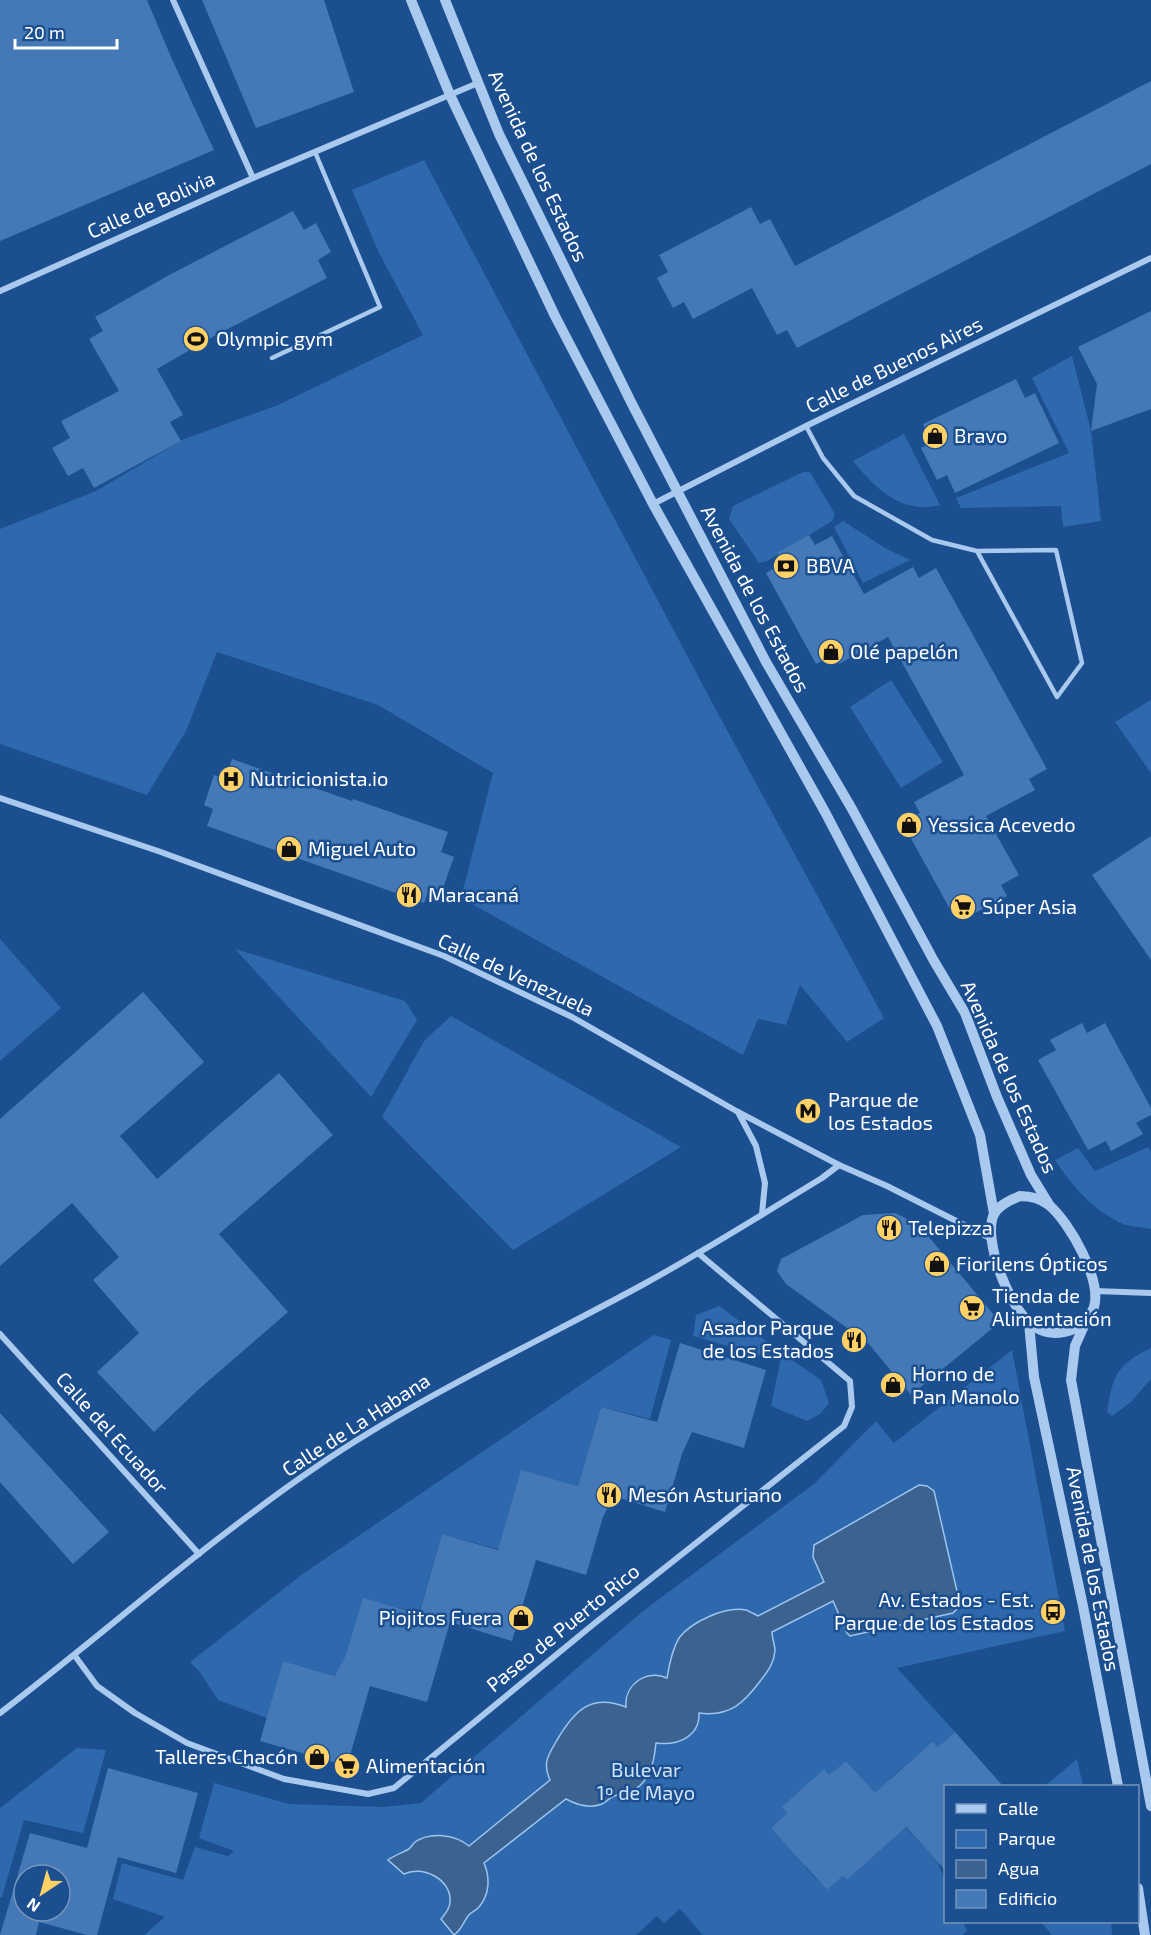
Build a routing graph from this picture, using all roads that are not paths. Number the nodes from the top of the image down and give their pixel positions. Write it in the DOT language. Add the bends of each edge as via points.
graph roads {
  1 [pos="173,0"];
  2 [pos="411,0"];
  3 [pos="445,0"];
  4 [pos="478,83"];
  5 [pos="450,95"];
  6 [pos="315,152"];
  7 [pos="253,177"];
  8 [pos="1151,258"];
  9 [pos="0,291"];
  10 [pos="272,358"];
  11 [pos="806,426"];
  12 [pos="677,491"];
  13 [pos="653,504"];
  14 [pos="977,551"];
  15 [pos="0,798"];
  16 [pos="738,1112"];
  17 [pos="839,1165"];
  18 [pos="1050,1206"];
  19 [pos="762,1214"];
  20 [pos="994,1214"];
  21 [pos="992,1239"];
  22 [pos="698,1253"];
  23 [pos="1095,1291"];
  24 [pos="1151,1293"];
  25 [pos="1087,1319"];
  26 [pos="1029,1323"];
  27 [pos="0,1335"];
  28 [pos="199,1554"];
  29 [pos="75,1656"];
  30 [pos="0,1713"];
  31 [pos="1118,1785"];
  32 [pos="1151,1806"];
  33 [pos="1139,1900"];
  34 [pos="1145,1935"];
  1 -- 7 [label="street"];
  2 -- 5 [label="street, Avenida de los Estados"];
  3 -- 4 [label="street, Avenida de los Estados"];
  4 -- 5 [label="street, Calle de Bolivia"];
  4 -- 12 [label="street, Avenida de los Estados" via="499,134"];
  5 -- 6 [label="street, Calle de Bolivia"];
  5 -- 13 [label="street, Avenida de los Estados" via="555,316"];
  6 -- 7 [label="street, Calle de Bolivia"];
  6 -- 10 [label="lane" via="380,307"];
  7 -- 9 [label="street, Calle de Bolivia"];
  8 -- 11 [label="street, Calle de Buenos Aires"];
  11 -- 12 [label="street, Calle de Buenos Aires"];
  11 -- 14 [label="lane" via="823,458 854,495 932,540"];
  12 -- 13 [label="street, Calle de Buenos Aires"];
  12 -- 18 [label="street, Avenida de los Estados" via="766,662 965,1013 1031,1175"];
  13 -- 20 [label="street, Avenida de los Estados" via="837,834 937,1026 980,1135"];
  14 -- 14 [label="lane" via="1023,634 1057,697 1082,663 1056,550"];
  15 -- 16 [label="street, Calle de Venezuela" via="159,851 444,956 572,1017"];
  16 -- 17 [label="street, Calle de Venezuela"];
  16 -- 19 [label="street" via="756,1146 765,1183"];
  17 -- 19 [label="street, Calle de La Habana"];
  17 -- 21 [label="street, Calle de Venezuela"];
  18 -- 20 [label="street" via="1039,1198 1020,1196 1001,1205"];
  18 -- 23 [label="street" via="1083,1254"];
  19 -- 22 [label="street, Calle de La Habana"];
  20 -- 21 [label="street"];
  21 -- 26 [label="street" via="1004,1282"];
  22 -- 28 [label="street, Calle de La Habana" via="427,1397 316,1467"];
  22 -- 29 [label="street, Paseo de Puerto Rico" via="850,1381 852,1407 844,1426 394,1788 368,1794 285,1779 187,1743 97,1686"];
  23 -- 24 [label="street"];
  23 -- 25 [label="street" via="1094,1307"];
  25 -- 26 [label="street" via="1073,1330 1057,1334 1041,1331"];
  25 -- 32 [label="street, Avenida de los Estados" via="1075,1346 1071,1380"];
  26 -- 31 [label="street, Avenida de los Estados" via="1034,1377"];
  27 -- 28 [label="street, Calle del Ecuador"];
  28 -- 29 [label="street, Calle de La Habana"];
  29 -- 30 [label="street, Calle de La Habana"];
  33 -- 34 [label="street"];
}
